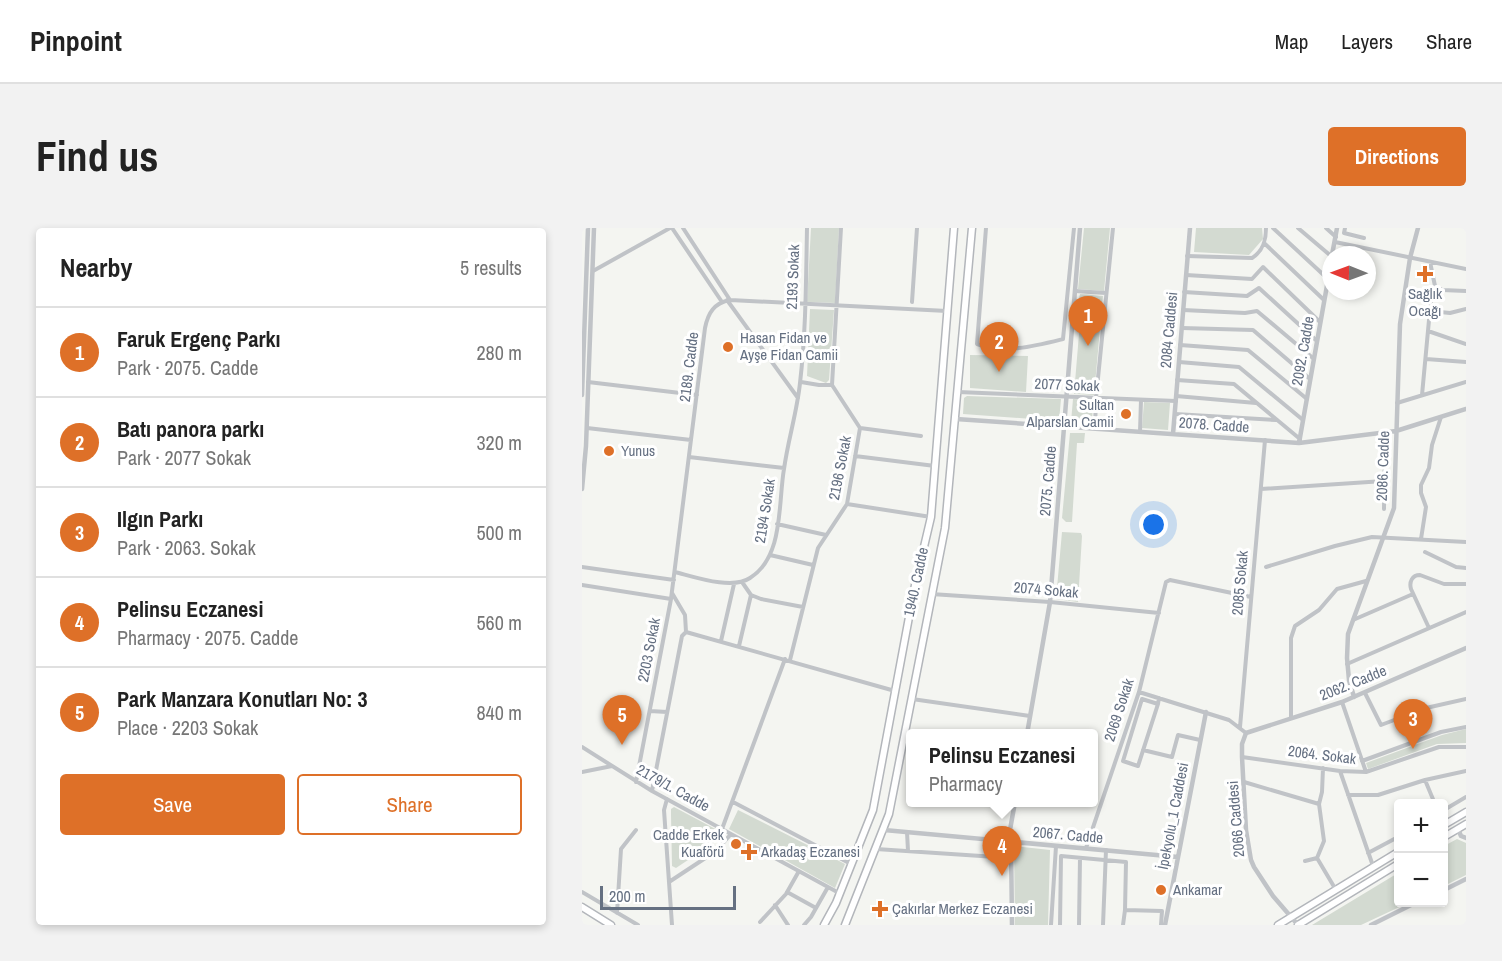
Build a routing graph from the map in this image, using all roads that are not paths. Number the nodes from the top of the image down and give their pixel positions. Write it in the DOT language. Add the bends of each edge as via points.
graph roads {
  1 [pos="588,228"];
  2 [pos="594,228"];
  3 [pos="671,228"];
  4 [pos="684,228"];
  5 [pos="807,228"];
  6 [pos="842,228"];
  7 [pos="917,228"];
  8 [pos="954,228"];
  9 [pos="972,228"];
  10 [pos="986,228"];
  11 [pos="1074,228"];
  12 [pos="1080,228"];
  13 [pos="1113,228"];
  14 [pos="1190,228"];
  15 [pos="1266,228"];
  16 [pos="1273,228"];
  17 [pos="1298,228"];
  18 [pos="1326,228"];
  19 [pos="1337,228"];
  20 [pos="1345,228"];
  21 [pos="1418,228"];
  22 [pos="1364,238"];
  23 [pos="1335,239"];
  24 [pos="1264,243"];
  25 [pos="1334,246"];
  26 [pos="1322,248"];
  27 [pos="1187,256"];
  28 [pos="1410,258"];
  29 [pos="1430,262"];
  30 [pos="1466,269"];
  31 [pos="592,272"];
  32 [pos="1322,273"];
  33 [pos="1186,275"];
  34 [pos="1432,288"];
  35 [pos="1076,291"];
  36 [pos="1466,291"];
  37 [pos="1184,292"];
  38 [pos="1106,293"];
  39 [pos="584,294"];
  40 [pos="1322,298"];
  41 [pos="1324,300"];
  42 [pos="726,301"];
  43 [pos="912,302"];
  44 [pos="805,304"];
  45 [pos="838,306"];
  46 [pos="1466,309"];
  47 [pos="1183,310"];
  48 [pos="948,311"];
  49 [pos="1430,311"];
  50 [pos="1320,322"];
  51 [pos="1182,327"];
  52 [pos="1428,331"];
  53 [pos="1317,341"];
  54 [pos="1466,344"];
  55 [pos="1180,345"];
  56 [pos="1314,359"];
  57 [pos="1425,360"];
  58 [pos="1179,362"];
  59 [pos="1466,362"];
  60 [pos="582,376"];
  61 [pos="1310,379"];
  62 [pos="1177,380"];
  63 [pos="588,382"];
  64 [pos="801,382"];
  65 [pos="1466,382"];
  66 [pos="832,385"];
  67 [pos="958,392"];
  68 [pos="582,395"];
  69 [pos="697,395"];
  70 [pos="1422,395"];
  71 [pos="1067,397"];
  72 [pos="798,398"];
  73 [pos="1096,398"];
  74 [pos="1176,399"];
  75 [pos="1307,399"];
  76 [pos="1141,400"];
  77 [pos="1257,403"];
  78 [pos="1397,403"];
  79 [pos="1466,409"];
  80 [pos="1175,414"];
  81 [pos="1441,417"];
  82 [pos="956,419"];
  83 [pos="1278,420"];
  84 [pos="1303,420"];
  85 [pos="1065,426"];
  86 [pos="587,428"];
  87 [pos="860,428"];
  88 [pos="1095,429"];
  89 [pos="1396,431"];
  90 [pos="1140,432"];
  91 [pos="1385,433"];
  92 [pos="1173,434"];
  93 [pos="921,436"];
  94 [pos="691,440"];
  95 [pos="1265,441"];
  96 [pos="1299,441"];
  97 [pos="855,456"];
  98 [pos="689,457"];
  99 [pos="935,466"];
  100 [pos="784,468"];
  101 [pos="1384,481"];
  102 [pos="582,489"];
  103 [pos="1261,489"];
  104 [pos="847,504"];
  105 [pos="1384,509"];
  106 [pos="931,517"];
  107 [pos="777,525"];
  108 [pos="826,535"];
  109 [pos="1383,537"];
  110 [pos="1421,539"];
  111 [pos="1466,542"];
  112 [pos="1425,552"];
  113 [pos="770,555"];
  114 [pos="813,565"];
  115 [pos="582,567"];
  116 [pos="1266,567"];
  117 [pos="1466,568"];
  118 [pos="675,572"];
  119 [pos="674,580"];
  120 [pos="1366,580"];
  121 [pos="742,582"];
  122 [pos="734,584"];
  123 [pos="582,585"];
  124 [pos="1466,585"];
  125 [pos="931,594"];
  126 [pos="1413,594"];
  127 [pos="751,595"];
  128 [pos="672,596"];
  129 [pos="1251,597"];
  130 [pos="1050,602"];
  131 [pos="803,607"];
  132 [pos="1466,612"];
  133 [pos="1159,613"];
  134 [pos="1351,621"];
  135 [pos="1429,628"];
  136 [pos="686,632"];
  137 [pos="721,641"];
  138 [pos="739,646"];
  139 [pos="1466,648"];
  140 [pos="785,659"];
  141 [pos="790,660"];
  142 [pos="1347,664"];
  143 [pos="895,691"];
  144 [pos="1139,692"];
  145 [pos="1365,693"];
  146 [pos="1354,697"];
  147 [pos="1159,698"];
  148 [pos="911,699"];
  149 [pos="1466,699"];
  150 [pos="1341,702"];
  151 [pos="1158,704"];
  152 [pos="650,711"];
  153 [pos="667,712"];
  154 [pos="1206,712"];
  155 [pos="1030,716"];
  156 [pos="1291,719"];
  157 [pos="1240,727"];
  158 [pos="1466,727"];
  159 [pos="1028,729"];
  160 [pos="1246,733"];
  161 [pos="1200,740"];
  162 [pos="582,747"];
  163 [pos="1466,747"];
  164 [pos="1143,750"];
  165 [pos="1242,757"];
  166 [pos="1362,761"];
  167 [pos="612,766"];
  168 [pos="1323,768"];
  169 [pos="1340,771"];
  170 [pos="1466,771"];
  171 [pos="582,772"];
  172 [pos="1366,772"];
  173 [pos="1425,780"];
  174 [pos="636,782"];
  175 [pos="1244,782"];
  176 [pos="652,791"];
  177 [pos="1348,795"];
  178 [pos="1466,797"];
  179 [pos="667,799"];
  180 [pos="1434,799"];
  181 [pos="732,802"];
  182 [pos="1319,804"];
  183 [pos="1014,807"];
  184 [pos="1448,807"];
  185 [pos="1466,812"];
  186 [pos="1448,822"];
  187 [pos="1466,824"];
  188 [pos="722,829"];
  189 [pos="1458,829"];
  190 [pos="636,830"];
  191 [pos="884,830"];
  192 [pos="907,832"];
  193 [pos="731,834"];
  194 [pos="1448,834"];
  195 [pos="1466,838"];
  196 [pos="1394,839"];
  197 [pos="1009,842"];
  198 [pos="1056,846"];
  199 [pos="1086,848"];
  200 [pos="876,849"];
  201 [pos="1106,850"];
  202 [pos="908,851"];
  203 [pos="1368,853"];
  204 [pos="1396,853"];
  205 [pos="1178,857"];
  206 [pos="1011,858"];
  207 [pos="1080,858"];
  208 [pos="1317,858"];
  209 [pos="1105,860"];
  210 [pos="1305,861"];
  211 [pos="851,865"];
  212 [pos="1394,866"];
  213 [pos="1373,867"];
  214 [pos="799,871"];
  215 [pos="1466,879"];
  216 [pos="669,882"];
  217 [pos="828,887"];
  218 [pos="1448,888"];
  219 [pos="1336,890"];
  220 [pos="582,892"];
  221 [pos="787,892"];
  222 [pos="839,894"];
  223 [pos="775,905"];
  224 [pos="582,907"];
  225 [pos="1409,907"];
  226 [pos="816,908"];
  227 [pos="1125,910"];
  228 [pos="617,912"];
  229 [pos="1291,918"];
  230 [pos="760,922"];
  231 [pos="611,925"];
  232 [pos="638,925"];
  233 [pos="672,925"];
  234 [pos="788,925"];
  235 [pos="804,925"];
  236 [pos="824,925"];
  237 [pos="845,925"];
  238 [pos="1012,925"];
  239 [pos="1052,925"];
  240 [pos="1060,925"];
  241 [pos="1079,925"];
  242 [pos="1103,925"];
  243 [pos="1123,925"];
  244 [pos="1163,925"];
  245 [pos="1278,925"];
  246 [pos="1298,925"];
  247 [pos="1371,925"];
  1 -- 39 [label="street"];
  2 -- 31 [label="street"];
  3 -- 31 [label="street"];
  3 -- 42 [label="street"];
  4 -- 42 [label="street"];
  5 -- 44 [label="street, 2193 Sokak"];
  6 -- 45 [label="street"];
  7 -- 43 [label="street"];
  8 -- 48 [label="main road, 1940. Cadde"];
  9 -- 67 [label="main road, 1940. Cadde"];
  10 -- 11 [label="street" via="977,344 990,348 1029,347 1063,339"];
  12 -- 35 [label="street, 2075. Cadde"];
  13 -- 38 [label="street"];
  14 -- 27 [label="street, 2084 Caddesi"];
  15 -- 24 [label="street"];
  16 -- 32 [label="street"];
  17 -- 26 [label="street"];
  18 -- 23 [label="street"];
  19 -- 23 [label="street"];
  20 -- 22 [label="street" via="1344,233"];
  21 -- 28 [label="street, 2086. Cadde"];
  23 -- 25 [label="street"];
  23 -- 28 [label="street"];
  24 -- 27 [label="street" via="1249,259"];
  24 -- 40 [label="street"];
  27 -- 33 [label="street, 2084 Caddesi"];
  28 -- 29 [label="street"];
  28 -- 78 [label="street, 2086. Cadde" via="1400,324"];
  29 -- 30 [label="street"];
  29 -- 36 [label="street" via="1433,283 1438,289"];
  31 -- 63 [label="street"];
  33 -- 37 [label="street, 2084 Caddesi"];
  33 -- 50 [label="street" via="1252,279 1263,267"];
  34 -- 49 [label="street"];
  35 -- 38 [label="street"];
  35 -- 71 [label="street, 2075. Cadde"];
  37 -- 47 [label="street, 2084 Caddesi"];
  37 -- 53 [label="street" via="1248,296 1259,288"];
  38 -- 73 [label="street"];
  39 -- 60 [label="street"];
  41 -- 50 [label="street, 2092. Cadde"];
  42 -- 44 [label="street"];
  42 -- 69 [label="street, 2189. Cadde" via="714,308 706,324"];
  42 -- 72 [label="street"];
  44 -- 45 [label="street"];
  44 -- 64 [label="street, 2193 Sokak"];
  45 -- 48 [label="street"];
  45 -- 66 [label="street"];
  46 -- 49 [label="street" via="1450,313"];
  47 -- 51 [label="street, 2084 Caddesi"];
  47 -- 56 [label="street" via="1260,312"];
  48 -- 99 [label="main road, 1940. Cadde"];
  49 -- 52 [label="street"];
  50 -- 53 [label="street, 2092. Cadde"];
  51 -- 55 [label="street, 2084 Caddesi"];
  51 -- 61 [label="street" via="1254,331"];
  52 -- 54 [label="street"];
  52 -- 57 [label="street"];
  53 -- 56 [label="street, 2092. Cadde"];
  55 -- 58 [label="street, 2084 Caddesi"];
  55 -- 75 [label="street" via="1249,350"];
  56 -- 61 [label="street, 2092. Cadde"];
  57 -- 59 [label="street"];
  57 -- 70 [label="street"];
  58 -- 62 [label="street, 2084 Caddesi"];
  58 -- 84 [label="street" via="1239,367"];
  60 -- 68 [label="street"];
  61 -- 75 [label="street, 2092. Cadde"];
  62 -- 74 [label="street, 2084 Caddesi"];
  62 -- 77 [label="street" via="1231,383"];
  63 -- 69 [label="street"];
  63 -- 86 [label="street"];
  64 -- 66 [label="street"];
  64 -- 72 [label="street, 2193 Sokak"];
  65 -- 70 [label="street"];
  66 -- 87 [label="street, 2196 Sokak"];
  67 -- 71 [label="street, 2077 Sokak"];
  67 -- 82 [label="main road, 1940. Cadde"];
  69 -- 94 [label="street, 2189. Cadde"];
  70 -- 78 [label="street"];
  71 -- 73 [label="street, 2077 Sokak"];
  71 -- 85 [label="street, 2075. Cadde"];
  72 -- 100 [label="street, 2194 Sokak"];
  73 -- 76 [label="street, 2077 Sokak"];
  73 -- 88 [label="street"];
  74 -- 76 [label="street, 2077 Sokak"];
  74 -- 77 [label="street, 2077 Sokak"];
  74 -- 80 [label="street, 2084 Caddesi"];
  75 -- 84 [label="street, 2092. Cadde"];
  76 -- 90 [label="street"];
  77 -- 83 [label="street"];
  78 -- 89 [label="street, 2086. Cadde"];
  79 -- 81 [label="street, 2078. Cadde"];
  80 -- 83 [label="street"];
  80 -- 92 [label="street, 2084 Caddesi"];
  81 -- 89 [label="street, 2078. Cadde"];
  81 -- 110 [label="street" via="1421,485 1426,507"];
  82 -- 85 [label="street, 2078. Cadde"];
  82 -- 125 [label="main road, 1940. Cadde" via="948,514"];
  83 -- 96 [label="street"];
  84 -- 96 [label="street, 2092. Cadde"];
  85 -- 88 [label="street, 2078. Cadde"];
  85 -- 130 [label="street, 2075. Cadde"];
  86 -- 94 [label="street"];
  86 -- 102 [label="street"];
  87 -- 93 [label="street"];
  87 -- 97 [label="street, 2196 Sokak"];
  88 -- 90 [label="street, 2078. Cadde"];
  89 -- 91 [label="street, 2078. Cadde"];
  89 -- 109 [label="street, 2086. Cadde" via="1394,508"];
  90 -- 92 [label="street, 2078. Cadde"];
  91 -- 96 [label="street, 2078. Cadde"];
  91 -- 101 [label="street"];
  92 -- 95 [label="street, 2078. Cadde"];
  94 -- 98 [label="street, 2189. Cadde"];
  95 -- 96 [label="street, 2078. Cadde"];
  95 -- 103 [label="street, 2085 Sokak"];
  97 -- 99 [label="street"];
  97 -- 104 [label="street, 2196 Sokak"];
  98 -- 100 [label="street"];
  98 -- 118 [label="street, 2189. Cadde"];
  99 -- 106 [label="main road, 1940. Cadde"];
  100 -- 107 [label="street, 2194 Sokak"];
  101 -- 103 [label="street"];
  101 -- 105 [label="street"];
  103 -- 129 [label="street, 2085 Sokak"];
  104 -- 106 [label="street"];
  104 -- 108 [label="street, 2196 Sokak"];
  106 -- 143 [label="main road, 1940. Cadde"];
  107 -- 108 [label="street"];
  107 -- 113 [label="street, 2194 Sokak"];
  108 -- 114 [label="street, 2196 Sokak"];
  109 -- 110 [label="street"];
  109 -- 116 [label="street" via="1335,546"];
  109 -- 120 [label="street, 2086. Cadde"];
  110 -- 111 [label="street"];
  112 -- 117 [label="street"];
  113 -- 114 [label="street"];
  113 -- 121 [label="street, 2194 Sokak" via="762,569"];
  114 -- 131 [label="street, 2196 Sokak"];
  115 -- 119 [label="street"];
  118 -- 119 [label="street, 2189. Cadde"];
  118 -- 122 [label="street, 2194 Sokak"];
  119 -- 128 [label="street, 2189. Cadde"];
  120 -- 134 [label="street, 2086. Cadde"];
  120 -- 156 [label="street" via="1337,589 1319,610 1295,626 1291,638"];
  121 -- 122 [label="street, 2194 Sokak"];
  121 -- 127 [label="street"];
  122 -- 137 [label="street"];
  123 -- 128 [label="street"];
  124 -- 126 [label="street" via="1444,584 1418,575 1410,583"];
  125 -- 130 [label="street, 2074 Sokak"];
  125 -- 148 [label="main road, 1940. Cadde"];
  126 -- 134 [label="street"];
  126 -- 135 [label="street"];
  127 -- 131 [label="street"];
  127 -- 138 [label="street"];
  128 -- 136 [label="street" via="685,615"];
  128 -- 152 [label="street, 2203 Sokak"];
  129 -- 133 [label="street, 2069 Sokak" via="1170,580 1166,582"];
  129 -- 157 [label="street, 2085 Sokak"];
  130 -- 133 [label="street, 2074 Sokak"];
  130 -- 155 [label="street, 2075. Cadde"];
  131 -- 141 [label="street, 2196 Sokak"];
  132 -- 135 [label="street"];
  133 -- 144 [label="street, 2069 Sokak"];
  134 -- 142 [label="street, 2086. Cadde"];
  135 -- 142 [label="street"];
  136 -- 137 [label="street"];
  136 -- 153 [label="street, 2203 Sokak"];
  137 -- 138 [label="street"];
  138 -- 140 [label="street"];
  139 -- 145 [label="street, 2062. Cadde"];
  140 -- 141 [label="street"];
  140 -- 181 [label="street"];
  141 -- 143 [label="street"];
  142 -- 146 [label="street, 2086. Cadde"];
  143 -- 211 [label="main road, 1940. Cadde" via="873,810"];
  144 -- 147 [label="street"];
  144 -- 199 [label="street, 2069 Sokak"];
  145 -- 146 [label="street, 2062. Cadde"];
  145 -- 149 [label="street" via="1381,725 1426,708"];
  146 -- 150 [label="street, 2062. Cadde"];
  147 -- 151 [label="street"];
  147 -- 154 [label="street"];
  148 -- 155 [label="street"];
  148 -- 191 [label="main road, 1940. Cadde"];
  150 -- 156 [label="street, 2062. Cadde"];
  150 -- 166 [label="street"];
  151 -- 164 [label="street"];
  151 -- 164 [label="street" via="1142,699 1123,761 1138,766"];
  152 -- 153 [label="street"];
  152 -- 174 [label="street, 2203 Sokak"];
  153 -- 176 [label="street, 2203 Sokak"];
  154 -- 157 [label="street"];
  154 -- 161 [label="street, İpekyolu_1 Caddesi"];
  155 -- 159 [label="street, 2075. Cadde"];
  156 -- 160 [label="street, 2062. Cadde"];
  157 -- 160 [label="street"];
  158 -- 166 [label="street" via="1441,732"];
  160 -- 165 [label="street, 2066 Caddesi"];
  161 -- 164 [label="street" via="1178,735 1172,757"];
  161 -- 205 [label="street, İpekyolu_1 Caddesi"];
  162 -- 167 [label="street, 2179/1. Cadde"];
  163 -- 172 [label="street, 2064. Sokak" via="1439,747"];
  165 -- 168 [label="street, 2064. Sokak"];
  165 -- 175 [label="street, 2066 Caddesi"];
  166 -- 172 [label="street"];
  167 -- 171 [label="street"];
  167 -- 174 [label="street, 2179/1. Cadde"];
  168 -- 169 [label="street, 2064. Sokak"];
  168 -- 182 [label="street"];
  169 -- 172 [label="street, 2064. Sokak"];
  169 -- 177 [label="street"];
  170 -- 173 [label="street"];
  173 -- 177 [label="street" via="1378,795"];
  173 -- 180 [label="street"];
  174 -- 176 [label="street, 2179/1. Cadde"];
  175 -- 182 [label="street"];
  175 -- 229 [label="street, 2066 Caddesi" via="1251,860"];
  176 -- 179 [label="street, 2179/1. Cadde"];
  177 -- 203 [label="street"];
  178 -- 184 [label="street"];
  179 -- 188 [label="street, 2179/1. Cadde"];
  179 -- 216 [label="street" via="664,810"];
  181 -- 188 [label="street"];
  181 -- 211 [label="street"];
  182 -- 208 [label="street" via="1324,841"];
  183 -- 197 [label="street"];
  185 -- 186 [label="main road"];
  187 -- 189 [label="main road"];
  188 -- 193 [label="street, 2179/1. Cadde"];
  189 -- 194 [label="main road"];
  189 -- 195 [label="street"];
  190 -- 228 [label="street" via="621,849"];
  191 -- 192 [label="street, 2067. Cadde"];
  191 -- 200 [label="main road, 1940. Cadde"];
  192 -- 197 [label="street, 2067. Cadde"];
  192 -- 202 [label="street"];
  193 -- 214 [label="street, 2179/1. Cadde"];
  193 -- 216 [label="street" via="720,848"];
  196 -- 203 [label="street"];
  197 -- 198 [label="street, 2067. Cadde"];
  197 -- 206 [label="street"];
  198 -- 199 [label="street, 2067. Cadde"];
  198 -- 239 [label="street"];
  199 -- 201 [label="street, 2067. Cadde"];
  200 -- 202 [label="street"];
  200 -- 237 [label="main road, 1940. Cadde"];
  201 -- 205 [label="street, 2067. Cadde"];
  201 -- 209 [label="street"];
  202 -- 206 [label="street"];
  203 -- 213 [label="street"];
  204 -- 213 [label="main road"];
  205 -- 244 [label="street, İpekyolu_1 Caddesi"];
  206 -- 238 [label="street"];
  207 -- 209 [label="street"];
  207 -- 240 [label="street" via="1061,856"];
  207 -- 241 [label="street"];
  208 -- 210 [label="street"];
  208 -- 219 [label="street"];
  209 -- 227 [label="street" via="1126,862"];
  209 -- 242 [label="street"];
  211 -- 222 [label="main road, 1940. Cadde"];
  212 -- 246 [label="main road"];
  213 -- 219 [label="main road"];
  214 -- 217 [label="street, 2179/1. Cadde"];
  214 -- 221 [label="street"];
  215 -- 218 [label="street"];
  216 -- 233 [label="street"];
  217 -- 222 [label="street, 2179/1. Cadde"];
  217 -- 226 [label="street"];
  219 -- 229 [label="main road"];
  220 -- 228 [label="street"];
  221 -- 223 [label="street"];
  221 -- 226 [label="street"];
  222 -- 236 [label="main road, 1940. Cadde"];
  223 -- 230 [label="street"];
  223 -- 234 [label="street"];
  224 -- 231 [label="main road"];
  225 -- 247 [label="street"];
  226 -- 235 [label="street"];
  227 -- 243 [label="street"];
  227 -- 244 [label="street" via="1162,910"];
  228 -- 232 [label="street"];
  229 -- 245 [label="main road"];
  229 -- 246 [label="street, 2066 Caddesi"];
}
